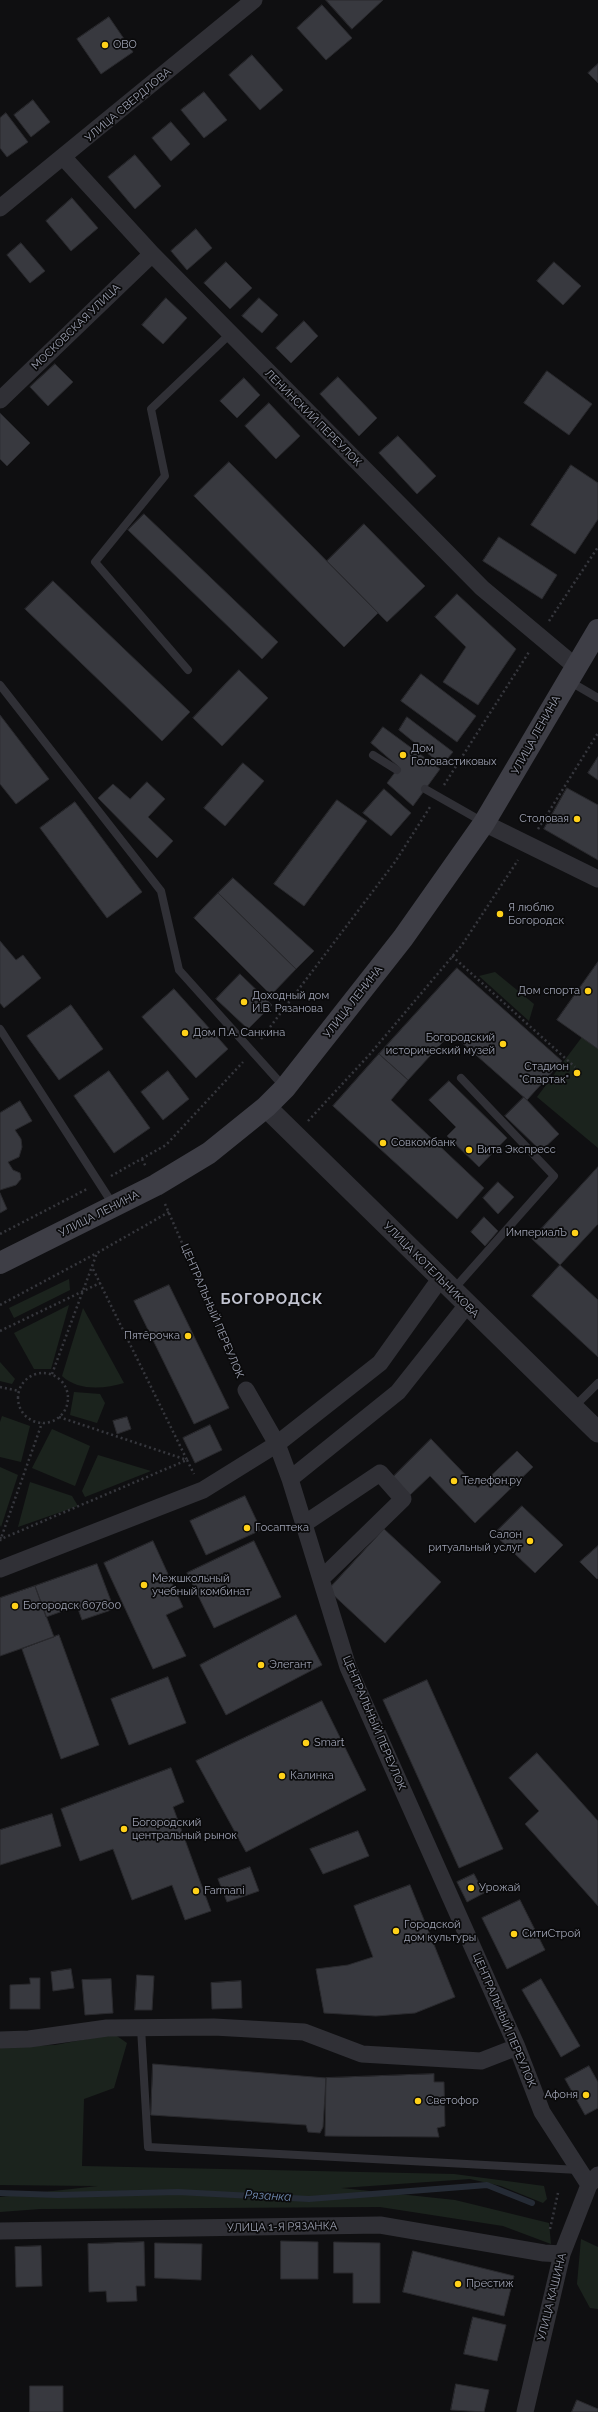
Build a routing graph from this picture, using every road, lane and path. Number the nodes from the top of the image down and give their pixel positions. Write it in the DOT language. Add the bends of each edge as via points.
graph roads {
  1 [pos="254,0"];
  2 [pos="64,158"];
  3 [pos="0,208"];
  4 [pos="152,254"];
  5 [pos="230,334"];
  6 [pos="0,400"];
  7 [pos="598,546"];
  8 [pos="598,630"];
  9 [pos="539,636"];
  10 [pos="188,670"];
  11 [pos="571,672"];
  12 [pos="0,685"];
  13 [pos="598,698"];
  14 [pos="598,733"];
  15 [pos="373,755"];
  16 [pos="397,770"];
  17 [pos="425,789"];
  18 [pos="437,797"];
  19 [pos="484,823"];
  20 [pos="529,844"];
  21 [pos="598,879"];
  22 [pos="452,956"];
  23 [pos="0,1029"];
  24 [pos="251,1053"];
  25 [pos="575,1067"];
  26 [pos="461,1078"];
  27 [pos="285,1088"];
  28 [pos="266,1107"];
  29 [pos="296,1134"];
  30 [pos="99,1183"];
  31 [pos="156,1185"];
  32 [pos="114,1206"];
  33 [pos="169,1212"];
  34 [pos="0,1234"];
  35 [pos="97,1253"];
  36 [pos="0,1263"];
  37 [pos="92,1267"];
  38 [pos="100,1283"];
  39 [pos="83,1290"];
  40 [pos="453,1292"];
  41 [pos="0,1305"];
  42 [pos="0,1331"];
  43 [pos="52,1374"];
  44 [pos="598,1383"];
  45 [pos="0,1387"];
  46 [pos="246,1390"];
  47 [pos="19,1391"];
  48 [pos="572,1408"];
  49 [pos="59,1417"];
  50 [pos="42,1424"];
  51 [pos="598,1432"];
  52 [pos="277,1444"];
  53 [pos="187,1460"];
  54 [pos="290,1479"];
  55 [pos="203,1490"];
  56 [pos="304,1524"];
  57 [pos="0,1539"];
  58 [pos="0,1569"];
  59 [pos="321,1579"];
  60 [pos="142,2028"];
  61 [pos="0,2040"];
  62 [pos="517,2047"];
  63 [pos="579,2170"];
  64 [pos="594,2180"];
  65 [pos="0,2231"];
  66 [pos="562,2254"];
  67 [pos="525,2412"];
  1 -- 2 [label="street, УЛИЦА СВЕРДЛОВА"];
  2 -- 3 [label="street, УЛИЦА СВЕРДЛОВА"];
  2 -- 4 [label="street, ЛЕНИНСКИЙ ПЕРЕУЛОК"];
  4 -- 5 [label="street, ЛЕНИНСКИЙ ПЕРЕУЛОК"];
  4 -- 6 [label="street, МОСКОВСКАЯ УЛИЦА"];
  5 -- 9 [label="street, ЛЕНИНСКИЙ ПЕРЕУЛОК" via="482,588"];
  5 -- 10 [label="lane" via="151,409 165,476 95,562"];
  7 -- 9 [label="path"];
  8 -- 11 [label="main road, УЛИЦА ЛЕНИНА"];
  9 -- 11 [label="street, ЛЕНИНСКИЙ ПЕРЕУЛОК"];
  9 -- 18 [label="path"];
  11 -- 13 [label="lane"];
  11 -- 19 [label="main road, УЛИЦА ЛЕНИНА"];
  12 -- 24 [label="lane" via="161,890 179,970"];
  14 -- 20 [label="path"];
  15 -- 16 [label="lane"];
  17 -- 18 [label="lane"];
  18 -- 19 [label="lane"];
  18 -- 24 [label="path" via="395,862"];
  19 -- 20 [label="street"];
  19 -- 27 [label="main road, УЛИЦА ЛЕНИНА" via="403,938"];
  20 -- 21 [label="street"];
  20 -- 22 [label="path"];
  22 -- 25 [label="path"];
  22 -- 29 [label="path" via="370,1054"];
  23 -- 30 [label="lane"];
  24 -- 27 [label="lane"];
  24 -- 30 [label="path" via="166,1145"];
  26 -- 40 [label="lane" via="554,1176"];
  27 -- 28 [label="main road, УЛИЦА ЛЕНИНА"];
  28 -- 29 [label="street, УЛИЦА КОТЕЛЬНИКОВА"];
  28 -- 31 [label="main road, УЛИЦА ЛЕНИНА" via="208,1153"];
  29 -- 40 [label="street, УЛИЦА КОТЕЛЬНИКОВА"];
  30 -- 32 [label="lane"];
  30 -- 34 [label="path"];
  31 -- 32 [label="main road, УЛИЦА ЛЕНИНА"];
  31 -- 33 [label="path, ЦЕНТРАЛЬНЫЙ ПЕРЕУЛОК"];
  32 -- 36 [label="main road, УЛИЦА ЛЕНИНА"];
  33 -- 35 [label="path"];
  33 -- 46 [label="path, ЦЕНТРАЛЬНЫЙ ПЕРЕУЛОК"];
  35 -- 37 [label="path"];
  35 -- 41 [label="path"];
  37 -- 38 [label="path"];
  37 -- 39 [label="path"];
  38 -- 39 [label="path"];
  38 -- 53 [label="path"];
  39 -- 42 [label="path"];
  39 -- 43 [label="path"];
  40 -- 48 [label="street, УЛИЦА КОТЕЛЬНИКОВА"];
  40 -- 52 [label="street" via="380,1363"];
  40 -- 54 [label="street" via="398,1392"];
  43 -- 47 [label="path" via="43,1372 31,1375 21,1384"];
  43 -- 49 [label="path" via="65,1384 68,1400 64,1412"];
  44 -- 48 [label="lane"];
  45 -- 47 [label="path"];
  46 -- 52 [label="street, ЦЕНТРАЛЬНЫЙ ПЕРЕУЛОК"];
  47 -- 50 [label="path" via="17,1397 20,1410 29,1419"];
  48 -- 51 [label="street, УЛИЦА КОТЕЛЬНИКОВА"];
  49 -- 50 [label="path"];
  49 -- 53 [label="path"];
  50 -- 57 [label="path"];
  52 -- 54 [label="street, ЦЕНТРАЛЬНЫЙ ПЕРЕУЛОК"];
  52 -- 55 [label="street"];
  53 -- 55 [label="path"];
  53 -- 57 [label="path"];
  54 -- 56 [label="street, ЦЕНТРАЛЬНЫЙ ПЕРЕУЛОК"];
  55 -- 58 [label="street"];
  56 -- 59 [label="street, ЦЕНТРАЛЬНЫЙ ПЕРЕУЛОК"];
  56 -- 59 [label="street" via="380,1473 403,1500"];
  59 -- 62 [label="street, ЦЕНТРАЛЬНЫЙ ПЕРЕУЛОК" via="348,1667"];
  60 -- 61 [label="street" via="107,2028 29,2039"];
  60 -- 62 [label="street" via="214,2027 304,2032 362,2054 481,2061"];
  60 -- 63 [label="lane" via="148,2147"];
  62 -- 63 [label="street, ЦЕНТРАЛЬНЫЙ ПЕРЕУЛОК" via="542,2112"];
  63 -- 64 [label="street, ЦЕНТРАЛЬНЫЙ ПЕРЕУЛОК"];
  64 -- 66 [label="street, УЛИЦА КАШИНА"];
  65 -- 66 [label="street, УЛИЦА 1-Я РЯЗАНКА" via="380,2225"];
  66 -- 67 [label="street, УЛИЦА КАШИНА"];
}
